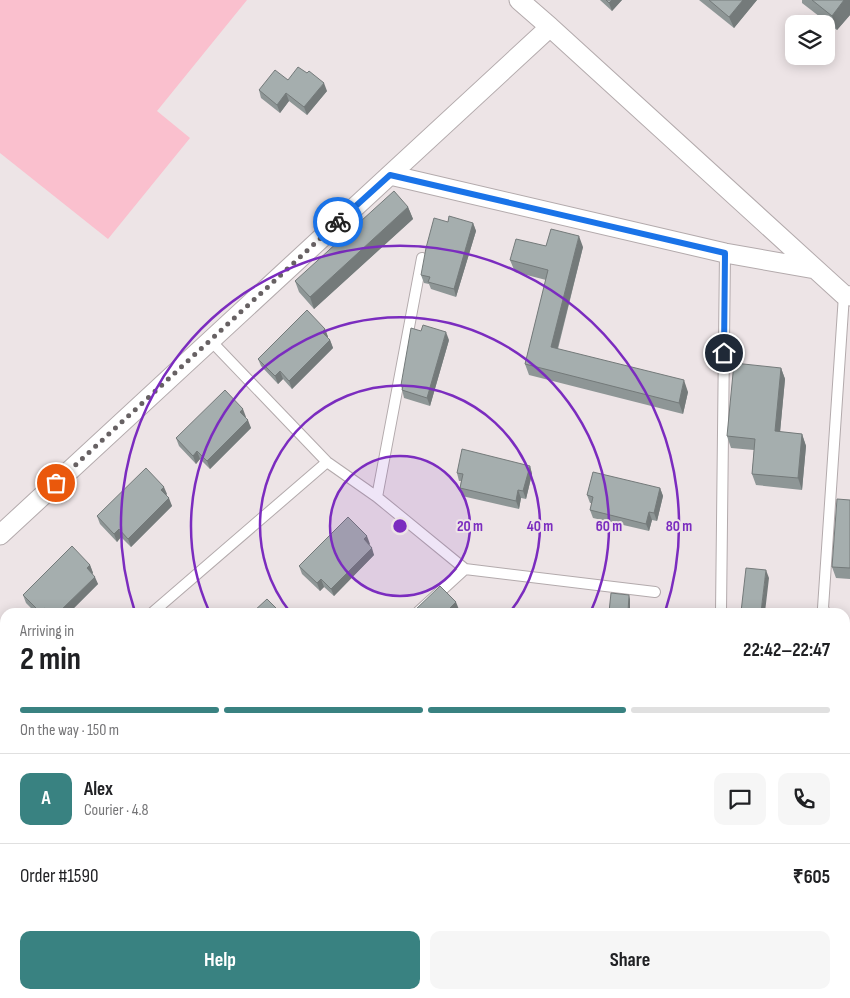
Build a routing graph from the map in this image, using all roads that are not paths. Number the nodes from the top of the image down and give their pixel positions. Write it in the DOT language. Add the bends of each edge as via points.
graph roads {
  1 [pos="519,0"];
  2 [pos="550,27"];
  3 [pos="390,175"];
  4 [pos="725,253"];
  5 [pos="422,258"];
  6 [pos="815,269"];
  7 [pos="847,296"];
  8 [pos="211,341"];
  9 [pos="327,462"];
  10 [pos="377,497"];
  11 [pos="0,535"];
  12 [pos="465,569"];
  13 [pos="655,592"];
  14 [pos="158,608"];
  15 [pos="422,608"];
  16 [pos="721,608"];
  17 [pos="823,608"];
  1 -- 2 [label="street"];
  2 -- 3 [label="street"];
  2 -- 6 [label="street"];
  3 -- 4 [label="street"];
  3 -- 8 [label="street"];
  4 -- 6 [label="street"];
  4 -- 16 [label="lane"];
  5 -- 10 [label="lane"];
  6 -- 7 [label="street"];
  7 -- 17 [label="lane"];
  8 -- 9 [label="lane"];
  8 -- 11 [label="street"];
  9 -- 10 [label="lane"];
  9 -- 14 [label="lane"];
  10 -- 12 [label="lane"];
  12 -- 13 [label="lane"];
  12 -- 15 [label="lane"];
}
